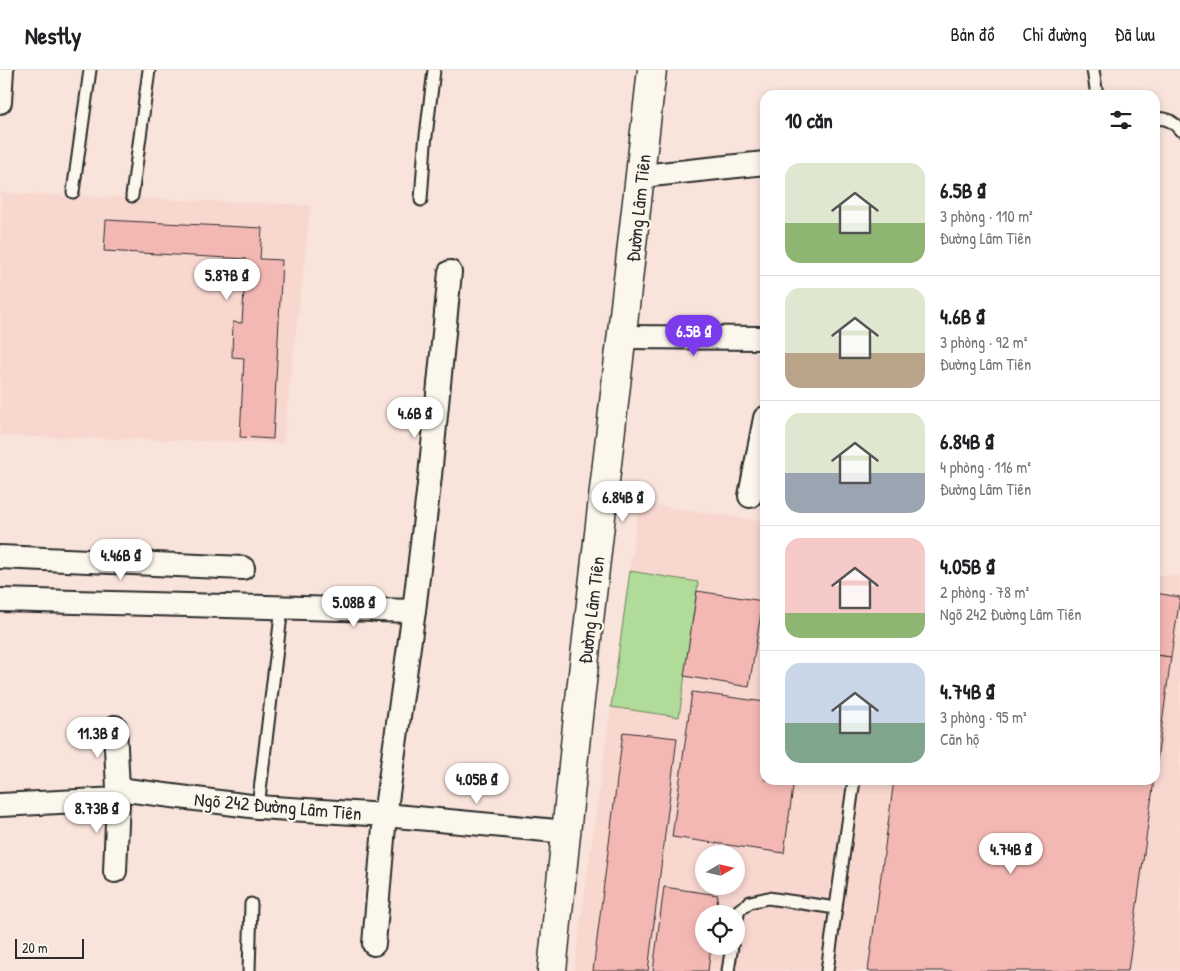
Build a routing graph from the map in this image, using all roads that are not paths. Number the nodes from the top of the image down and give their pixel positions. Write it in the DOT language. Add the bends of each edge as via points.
graph roads {
  1 [pos="2,70"];
  2 [pos="90,70"];
  3 [pos="149,70"];
  4 [pos="434,70"];
  5 [pos="652,70"];
  6 [pos="1093,70"];
  7 [pos="1096,90"];
  8 [pos="0,102"];
  9 [pos="1180,115"];
  10 [pos="1160,118"];
  11 [pos="1160,119"];
  12 [pos="1180,130"];
  13 [pos="760,164"];
  14 [pos="642,176"];
  15 [pos="73,192"];
  16 [pos="132,196"];
  17 [pos="421,200"];
  18 [pos="450,272"];
  19 [pos="623,338"];
  20 [pos="760,338"];
  21 [pos="760,444"];
  22 [pos="750,496"];
  23 [pos="0,557"];
  24 [pos="243,568"];
  25 [pos="0,600"];
  26 [pos="282,607"];
  27 [pos="414,611"];
  28 [pos="115,727"];
  29 [pos="853,785"];
  30 [pos="118,794"];
  31 [pos="0,805"];
  32 [pos="258,807"];
  33 [pos="384,815"];
  34 [pos="566,832"];
  35 [pos="115,871"];
  36 [pos="251,904"];
  37 [pos="745,906"];
  38 [pos="836,908"];
  39 [pos="374,944"];
  40 [pos="731,955"];
  41 [pos="249,971"];
  42 [pos="552,971"];
  43 [pos="728,971"];
  44 [pos="827,971"];
  1 -- 8 [label="street"];
  2 -- 15 [label="lane"];
  3 -- 16 [label="lane"];
  4 -- 17 [label="lane"];
  5 -- 14 [label="street, Đường Lâm Tiên"];
  6 -- 7 [label="lane"];
  9 -- 10 [label="lane"];
  11 -- 12 [label="lane" via="1175,123"];
  13 -- 14 [label="street"];
  14 -- 19 [label="street, Đường Lâm Tiên"];
  18 -- 27 [label="street"];
  19 -- 20 [label="street"];
  19 -- 34 [label="street, Đường Lâm Tiên"];
  21 -- 22 [label="street"];
  23 -- 24 [label="street"];
  25 -- 26 [label="street"];
  26 -- 27 [label="street"];
  26 -- 32 [label="lane"];
  27 -- 33 [label="street"];
  28 -- 30 [label="street"];
  29 -- 38 [label="lane"];
  30 -- 31 [label="street, Ngõ 242 Đường Lâm Tiên"];
  30 -- 32 [label="street, Ngõ 242 Đường Lâm Tiên"];
  30 -- 35 [label="street"];
  32 -- 33 [label="street, Ngõ 242 Đường Lâm Tiên"];
  33 -- 34 [label="street, Ngõ 242 Đường Lâm Tiên"];
  33 -- 39 [label="street"];
  34 -- 42 [label="street, Đường Lâm Tiên"];
  36 -- 41 [label="lane"];
  37 -- 38 [label="lane" via="768,898"];
  38 -- 44 [label="lane"];
  40 -- 43 [label="lane"];
}
